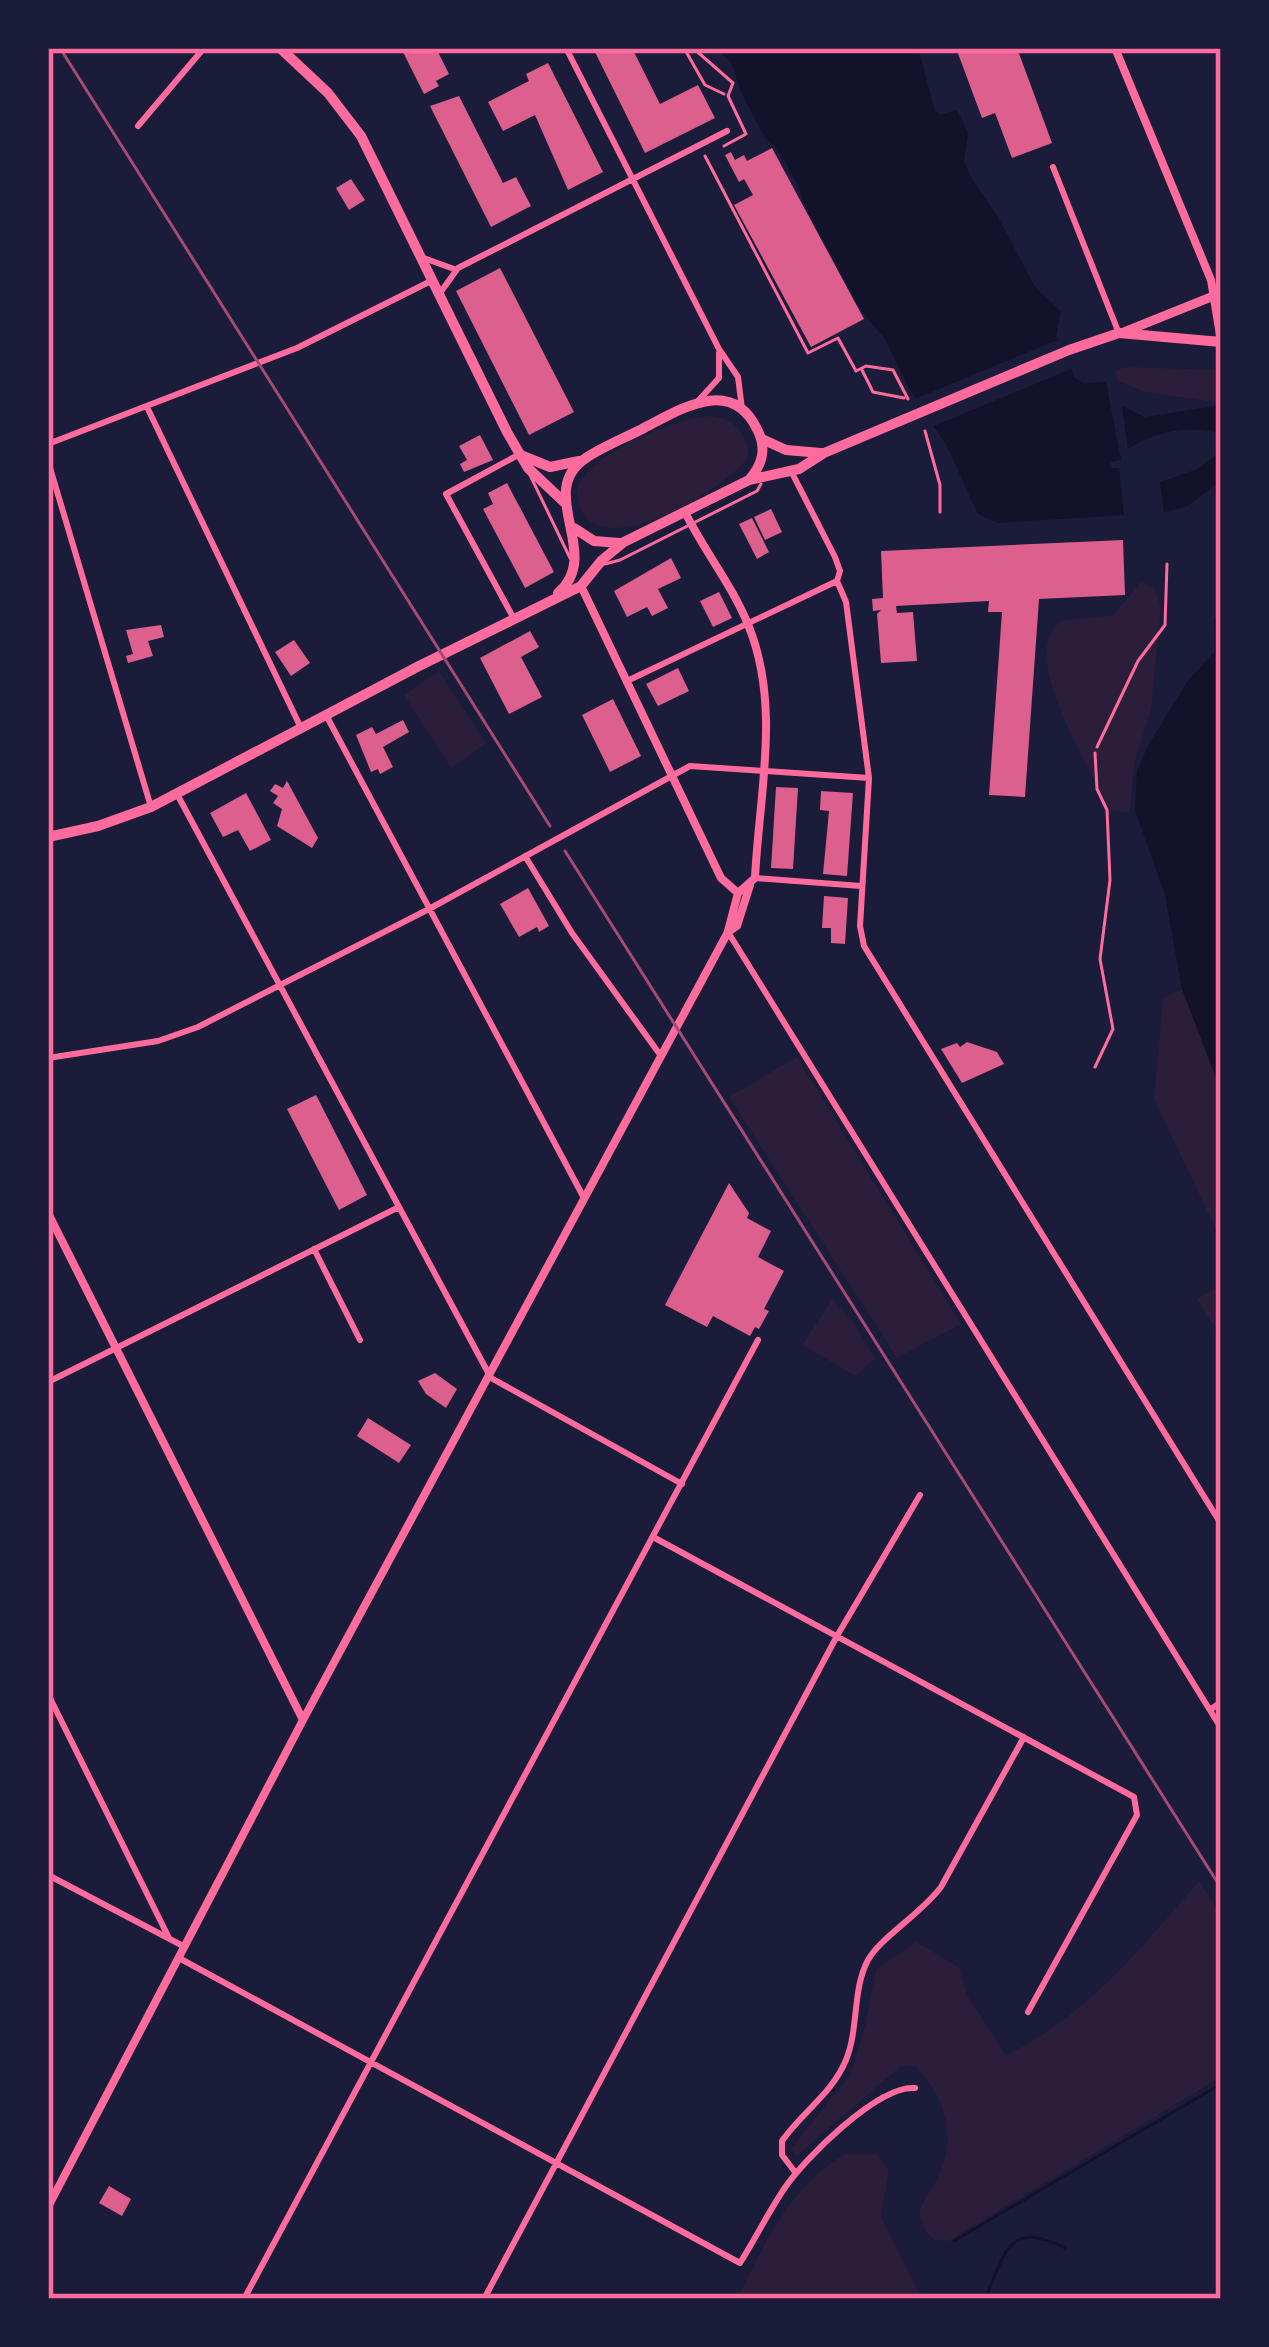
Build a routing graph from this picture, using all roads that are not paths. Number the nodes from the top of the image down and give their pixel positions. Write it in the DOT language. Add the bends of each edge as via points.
graph roads {
  1 [pos="204,48"];
  2 [pos="280,48"];
  3 [pos="566,48"];
  4 [pos="1115,48"];
  5 [pos="138,126"];
  6 [pos="727,131"];
  7 [pos="1053,167"];
  8 [pos="632,179"];
  9 [pos="418,256"];
  10 [pos="458,268"];
  11 [pos="431,281"];
  12 [pos="1218,294"];
  13 [pos="439,296"];
  14 [pos="1119,333"];
  15 [pos="1221,342"];
  16 [pos="719,349"];
  17 [pos="698,401"];
  18 [pos="146,406"];
  19 [pos="742,409"];
  20 [pos="762,440"];
  21 [pos="48,444"];
  22 [pos="824,453"];
  23 [pos="520,454"];
  24 [pos="582,460"];
  25 [pos="48,461"];
  26 [pos="527,468"];
  27 [pos="791,472"];
  28 [pos="764,478"];
  29 [pos="749,480"];
  30 [pos="564,502"];
  31 [pos="688,518"];
  32 [pos="574,528"];
  33 [pos="624,542"];
  34 [pos="597,565"];
  35 [pos="575,567"];
  36 [pos="837,581"];
  37 [pos="581,586"];
  38 [pos="550,598"];
  39 [pos="513,619"];
  40 [pos="748,623"];
  41 [pos="627,681"];
  42 [pos="326,715"];
  43 [pos="301,728"];
  44 [pos="1095,753"];
  45 [pos="763,771"];
  46 [pos="672,776"];
  47 [pos="868,778"];
  48 [pos="177,794"];
  49 [pos="152,807"];
  50 [pos="48,837"];
  51 [pos="525,856"];
  52 [pos="753,882"];
  53 [pos="861,886"];
  54 [pos="738,893"];
  55 [pos="747,900"];
  56 [pos="429,909"];
  57 [pos="728,932"];
  58 [pos="280,987"];
  59 [pos="662,1057"];
  60 [pos="48,1058"];
  61 [pos="1095,1067"];
  62 [pos="586,1200"];
  63 [pos="397,1208"];
  64 [pos="48,1213"];
  65 [pos="314,1250"];
  66 [pos="360,1340"];
  67 [pos="758,1340"];
  68 [pos="116,1348"];
  69 [pos="491,1378"];
  70 [pos="48,1382"];
  71 [pos="682,1484"];
  72 [pos="920,1495"];
  73 [pos="1221,1524"];
  74 [pos="653,1537"];
  75 [pos="837,1636"];
  76 [pos="48,1694"];
  77 [pos="1221,1702"];
  78 [pos="1210,1710"];
  79 [pos="303,1720"];
  80 [pos="1221,1728"];
  81 [pos="1024,1737"];
  82 [pos="48,1875"];
  83 [pos="169,1938"];
  84 [pos="185,1947"];
  85 [pos="179,1958"];
  86 [pos="1028,2012"];
  87 [pos="371,2062"];
  88 [pos="915,2088"];
  89 [pos="557,2163"];
  90 [pos="796,2174"];
  91 [pos="48,2207"];
  92 [pos="244,2299"];
  93 [pos="484,2299"];
  1 -- 5 [label="street"];
  2 -- 9 [label="main road" via="356,129"];
  3 -- 8 [label="street"];
  4 -- 12 [label="street"];
  6 -- 8 [label="street"];
  7 -- 14 [label="street"];
  8 -- 10 [label="street"];
  8 -- 16 [label="street"];
  9 -- 10 [label="street"];
  9 -- 11 [label="main road"];
  10 -- 13 [label="street"];
  11 -- 13 [label="main road"];
  11 -- 18 [label="street" via="297,348"];
  12 -- 14 [label="main road"];
  12 -- 15 [label="street"];
  13 -- 23 [label="main road"];
  14 -- 15 [label="main road"];
  14 -- 22 [label="main road"];
  16 -- 17 [label="street" via="719,378"];
  16 -- 19 [label="street" via="738,377"];
  17 -- 19 [label="main road" via="722,399"];
  17 -- 24 [label="main road"];
  18 -- 21 [label="street"];
  18 -- 43 [label="street"];
  19 -- 20 [label="main road"];
  20 -- 22 [label="main road"];
  20 -- 29 [label="main road"];
  22 -- 27 [label="main road"];
  23 -- 24 [label="main road" via="550,467"];
  23 -- 26 [label="main road"];
  23 -- 39 [label="street" via="446,494"];
  24 -- 30 [label="main road"];
  25 -- 49 [label="street"];
  26 -- 30 [label="main road"];
  26 -- 35 [label="lane"];
  27 -- 28 [label="main road"];
  27 -- 36 [label="street" via="835,557"];
  28 -- 29 [label="main road"];
  28 -- 31 [label="lane" via="757,490"];
  29 -- 31 [label="main road"];
  30 -- 32 [label="main road"];
  31 -- 33 [label="main road"];
  31 -- 34 [label="lane" via="620,560"];
  31 -- 40 [label="street"];
  32 -- 33 [label="main road" via="594,542"];
  32 -- 35 [label="main road"];
  33 -- 34 [label="main road"];
  34 -- 37 [label="main road"];
  35 -- 38 [label="main road"];
  36 -- 40 [label="street"];
  36 -- 47 [label="street"];
  37 -- 38 [label="main road"];
  37 -- 41 [label="street"];
  38 -- 39 [label="main road"];
  39 -- 42 [label="main road"];
  40 -- 41 [label="street"];
  40 -- 45 [label="street" via="764,681"];
  41 -- 46 [label="street"];
  42 -- 43 [label="main road"];
  42 -- 56 [label="street"];
  43 -- 48 [label="main road"];
  44 -- 61 [label="lane" via="1110,880 1100,959 1113,1028"];
  45 -- 46 [label="street" via="690,766"];
  45 -- 47 [label="street"];
  45 -- 52 [label="street"];
  46 -- 51 [label="street"];
  46 -- 54 [label="street" via="721,878"];
  47 -- 53 [label="street"];
  48 -- 49 [label="main road"];
  48 -- 58 [label="street"];
  49 -- 50 [label="main road"];
  51 -- 56 [label="street"];
  51 -- 59 [label="street"];
  52 -- 53 [label="street"];
  52 -- 54 [label="street"];
  52 -- 55 [label="street"];
  53 -- 73 [label="street" via="867,954"];
  54 -- 55 [label="street"];
  54 -- 57 [label="street"];
  55 -- 57 [label="street"];
  56 -- 58 [label="street"];
  56 -- 62 [label="street"];
  57 -- 59 [label="street"];
  57 -- 78 [label="street"];
  58 -- 60 [label="street" via="198,1028"];
  58 -- 63 [label="street"];
  59 -- 62 [label="street"];
  62 -- 69 [label="street"];
  63 -- 65 [label="street"];
  63 -- 69 [label="street"];
  64 -- 68 [label="street"];
  65 -- 66 [label="street"];
  65 -- 68 [label="street"];
  67 -- 71 [label="street"];
  68 -- 70 [label="street"];
  68 -- 79 [label="street"];
  69 -- 71 [label="street"];
  69 -- 79 [label="street"];
  71 -- 74 [label="street"];
  72 -- 75 [label="street"];
  74 -- 75 [label="street"];
  74 -- 87 [label="street"];
  75 -- 81 [label="street"];
  75 -- 89 [label="street"];
  76 -- 83 [label="street"];
  77 -- 78 [label="street"];
  78 -- 80 [label="street"];
  79 -- 84 [label="street"];
  81 -- 86 [label="street" via="1138,1802"];
  81 -- 90 [label="street" via="941,1887 867,1962 840,2073 782,2140"];
  82 -- 83 [label="street"];
  83 -- 84 [label="street"];
  84 -- 85 [label="street"];
  85 -- 87 [label="street"];
  85 -- 91 [label="street"];
  87 -- 89 [label="street"];
  87 -- 92 [label="street"];
  88 -- 90 [label="street" via="882,2097"];
  89 -- 90 [label="street" via="740,2263"];
  89 -- 93 [label="street"];
}
